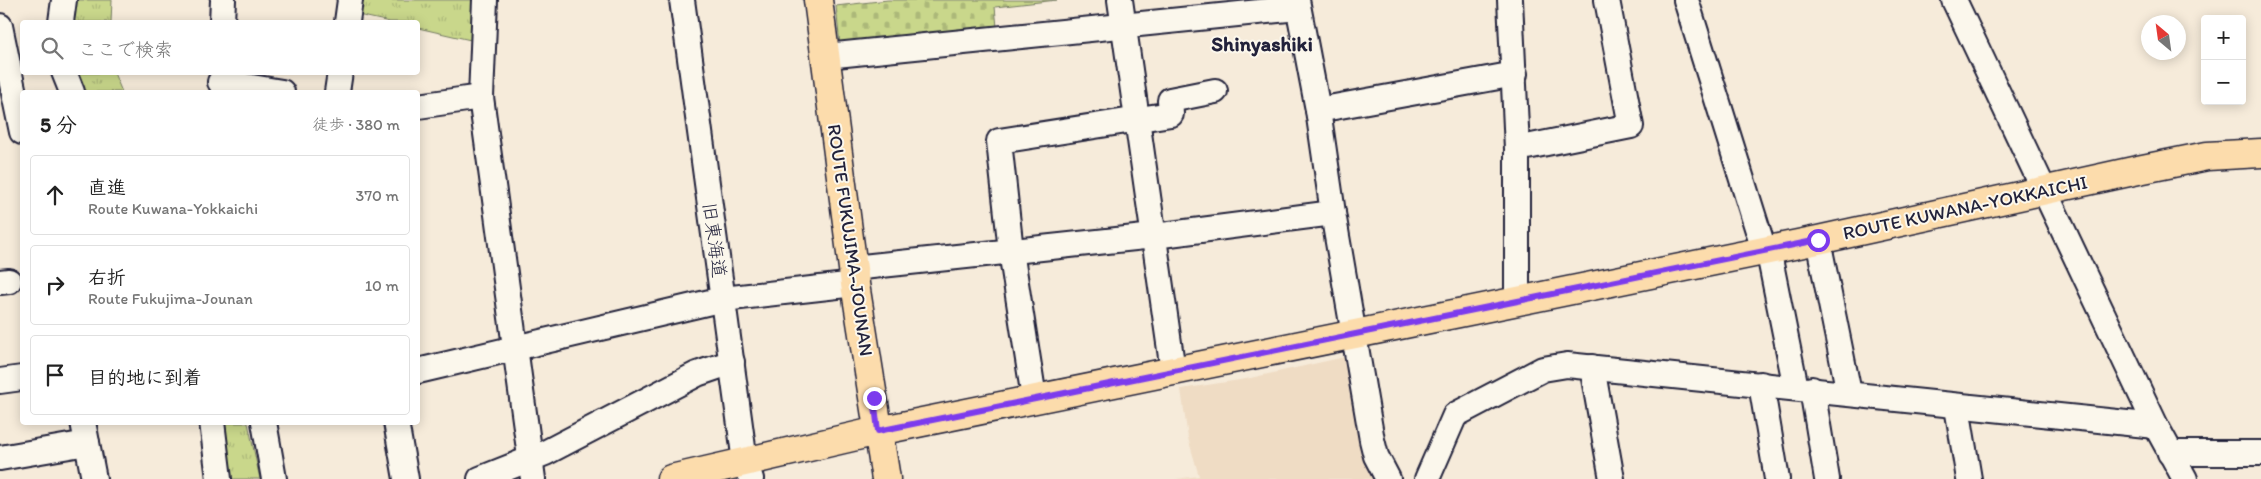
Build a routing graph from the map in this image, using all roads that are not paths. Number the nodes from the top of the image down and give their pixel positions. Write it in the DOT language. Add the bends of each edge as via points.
graph roads {
  1 [pos="64,0"];
  2 [pos="223,0"];
  3 [pos="350,0"];
  4 [pos="485,0"];
  5 [pos="682,0"];
  6 [pos="818,0"];
  7 [pos="1120,0"];
  8 [pos="1510,0"];
  9 [pos="1607,0"];
  10 [pos="1686,0"];
  11 [pos="1954,0"];
  12 [pos="1297,4"];
  13 [pos="61,20"];
  14 [pos="222,20"];
  15 [pos="347,20"];
  16 [pos="0,26"];
  17 [pos="1123,26"];
  18 [pos="826,56"];
  19 [pos="5,72"];
  20 [pos="1515,74"];
  21 [pos="65,75"];
  22 [pos="340,75"];
  23 [pos="221,82"];
  24 [pos="71,90"];
  25 [pos="263,90"];
  26 [pos="337,90"];
  27 [pos="1216,91"];
  28 [pos="481,97"];
  29 [pos="420,106"];
  30 [pos="1318,110"];
  31 [pos="1135,118"];
  32 [pos="20,125"];
  33 [pos="1517,149"];
  34 [pos="2261,153"];
  35 [pos="2044,190"];
  36 [pos="1333,213"];
  37 [pos="1154,236"];
  38 [pos="1818,240"];
  39 [pos="1766,250"];
  40 [pos="1012,251"];
  41 [pos="854,276"];
  42 [pos="723,299"];
  43 [pos="1518,300"];
  44 [pos="1354,335"];
  45 [pos="514,348"];
  46 [pos="732,362"];
  47 [pos="1592,368"];
  48 [pos="420,371"];
  49 [pos="1173,371"];
  50 [pos="20,378"];
  51 [pos="0,382"];
  52 [pos="1761,384"];
  53 [pos="1804,389"];
  54 [pos="1849,393"];
  55 [pos="1034,398"];
  56 [pos="1957,407"];
  57 [pos="212,425"];
  58 [pos="265,425"];
  59 [pos="397,425"];
  60 [pos="2156,426"];
  61 [pos="878,431"];
  62 [pos="85,433"];
  63 [pos="2170,453"];
  64 [pos="2261,453"];
  65 [pos="0,458"];
  66 [pos="531,469"];
  67 [pos="748,471"];
  68 [pos="94,479"];
  69 [pos="219,479"];
  70 [pos="274,479"];
  71 [pos="406,479"];
  72 [pos="480,479"];
  73 [pos="672,479"];
  74 [pos="886,479"];
  75 [pos="1388,479"];
  76 [pos="1427,479"];
  77 [pos="1612,479"];
  78 [pos="1777,479"];
  79 [pos="1827,479"];
  80 [pos="1969,479"];
  81 [pos="2185,479"];
  1 -- 13 [label="street"];
  2 -- 14 [label="street"];
  3 -- 15 [label="street"];
  4 -- 28 [label="street"];
  5 -- 42 [label="street, 旧東海道"];
  6 -- 18 [label="main road, ROUTE FUKUJIMA-JOUNAN"];
  7 -- 17 [label="street"];
  8 -- 20 [label="street"];
  9 -- 33 [label="street" via="1631,126"];
  10 -- 39 [label="street"];
  11 -- 35 [label="street"];
  12 -- 17 [label="street"];
  12 -- 30 [label="street"];
  16 -- 19 [label="street"];
  17 -- 18 [label="street"];
  17 -- 31 [label="street"];
  18 -- 41 [label="main road, ROUTE FUKUJIMA-JOUNAN"];
  19 -- 32 [label="street"];
  20 -- 30 [label="street"];
  20 -- 33 [label="street"];
  21 -- 24 [label="street"];
  22 -- 26 [label="street"];
  23 -- 25 [label="street"];
  27 -- 31 [label="street" via="1170,100 1172,114"];
  28 -- 29 [label="street"];
  28 -- 45 [label="street"];
  30 -- 36 [label="street"];
  31 -- 37 [label="street"];
  31 -- 40 [label="street" via="999,140"];
  33 -- 43 [label="street"];
  34 -- 35 [label="main road, ROUTE KUWANA-YOKKAICHI" via="2207,156"];
  35 -- 38 [label="main road, ROUTE KUWANA-YOKKAICHI"];
  35 -- 60 [label="street"];
  36 -- 37 [label="street"];
  36 -- 44 [label="street"];
  37 -- 40 [label="street"];
  37 -- 49 [label="street"];
  38 -- 39 [label="main road, ROUTE KUWANA-YOKKAICHI"];
  38 -- 54 [label="street"];
  39 -- 43 [label="main road, ROUTE KUWANA-YOKKAICHI"];
  39 -- 53 [label="street"];
  40 -- 41 [label="street"];
  40 -- 55 [label="street"];
  41 -- 42 [label="street"];
  41 -- 61 [label="main road, ROUTE FUKUJIMA-JOUNAN"];
  42 -- 45 [label="street"];
  42 -- 46 [label="street, 旧東海道"];
  43 -- 44 [label="main road, ROUTE KUWANA-YOKKAICHI"];
  44 -- 49 [label="main road, ROUTE KUWANA-YOKKAICHI"];
  44 -- 75 [label="street" via="1372,440"];
  45 -- 48 [label="street"];
  45 -- 66 [label="street"];
  46 -- 66 [label="street" via="697,374 545,453"];
  46 -- 67 [label="street, 旧東海道"];
  47 -- 52 [label="street"];
  47 -- 76 [label="street" via="1567,365 1544,369 1456,415"];
  47 -- 77 [label="street"];
  49 -- 55 [label="main road, ROUTE KUWANA-YOKKAICHI"];
  50 -- 51 [label="street"];
  52 -- 53 [label="street"];
  52 -- 78 [label="street"];
  53 -- 54 [label="street"];
  53 -- 79 [label="street"];
  54 -- 56 [label="street"];
  55 -- 61 [label="main road, ROUTE KUWANA-YOKKAICHI"];
  56 -- 60 [label="street"];
  56 -- 80 [label="street"];
  57 -- 69 [label="street"];
  58 -- 70 [label="street"];
  59 -- 71 [label="street"];
  60 -- 63 [label="street"];
  61 -- 67 [label="main road, ROUTE KUWANA-YOKKAICHI"];
  61 -- 74 [label="main road, ROUTE FUKUJIMA-JOUNAN"];
  62 -- 65 [label="street"];
  62 -- 68 [label="street"];
  63 -- 64 [label="street"];
  63 -- 81 [label="street"];
  66 -- 72 [label="street"];
  67 -- 73 [label="main road, ROUTE KUWANA-YOKKAICHI"];
}
